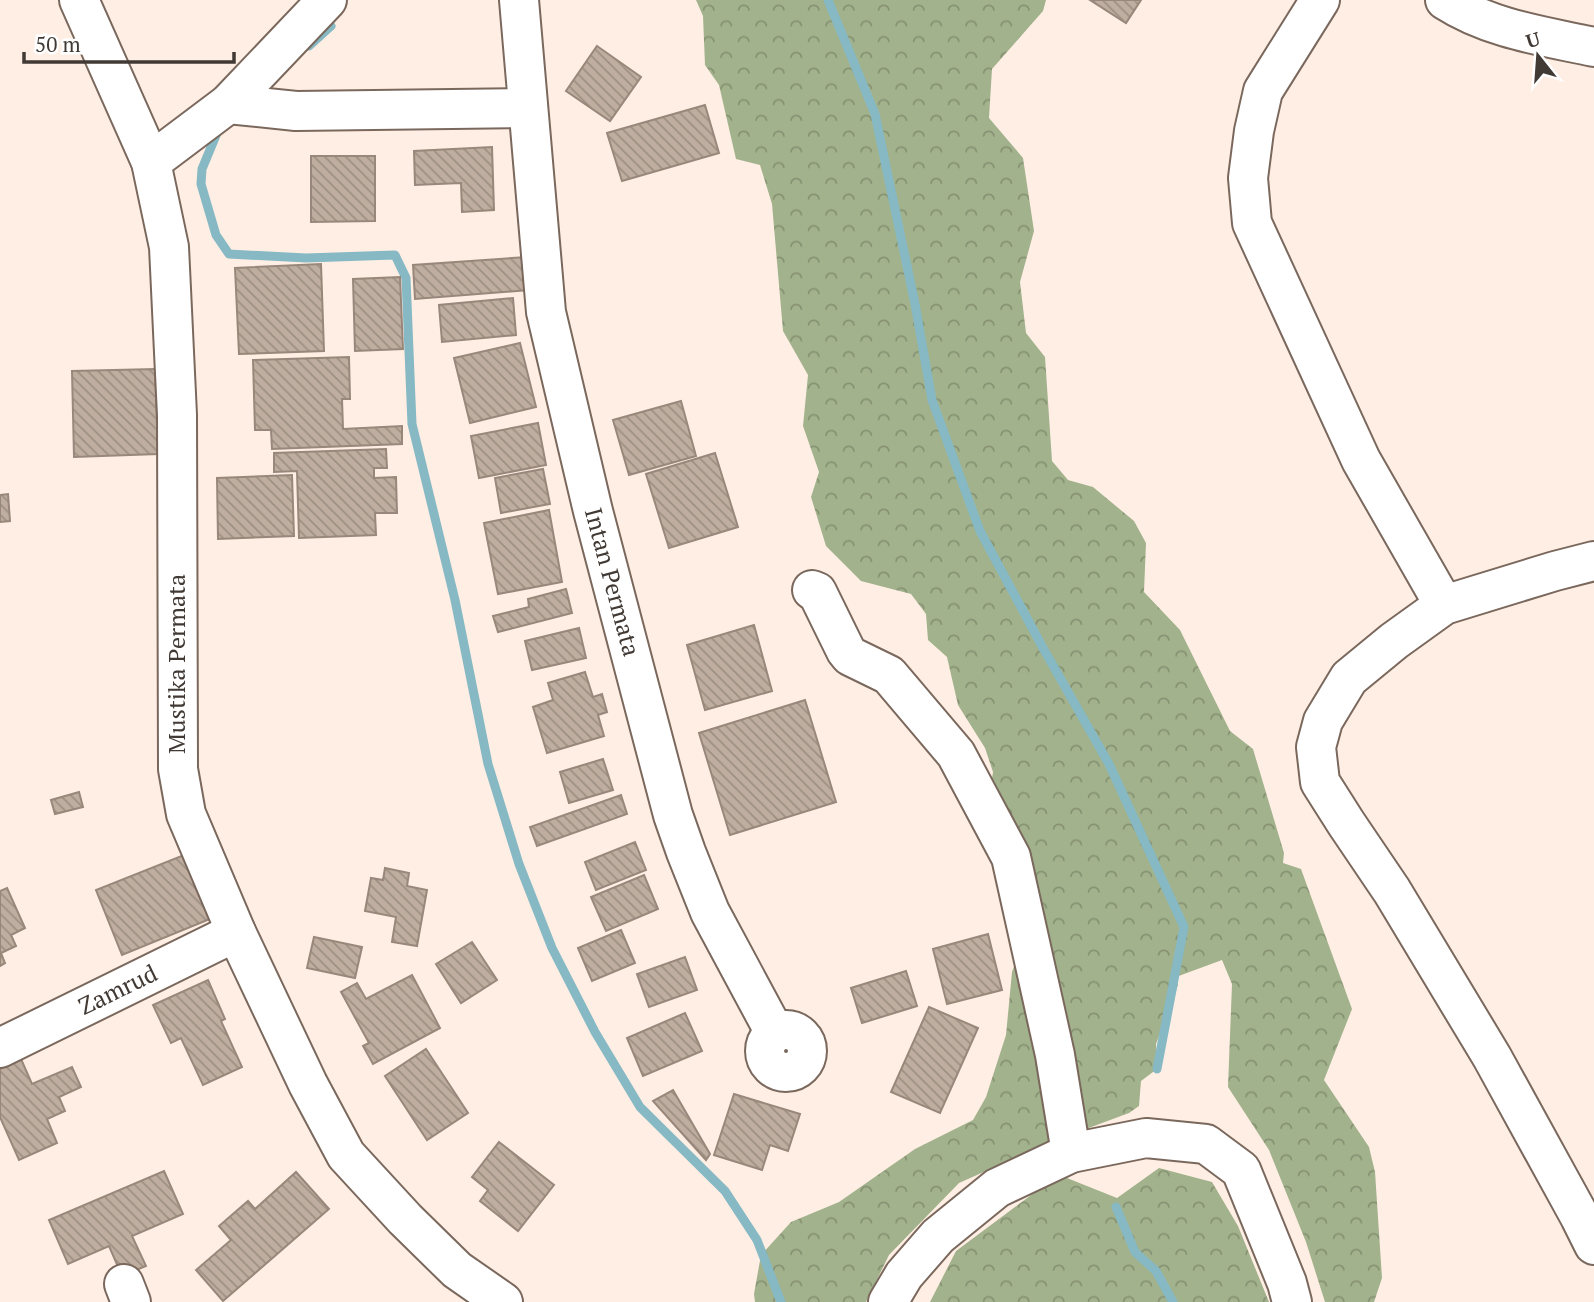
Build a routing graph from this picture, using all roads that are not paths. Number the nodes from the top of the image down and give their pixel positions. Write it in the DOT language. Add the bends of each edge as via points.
graph roads {
  1 [pos="79,0"];
  2 [pos="327,0"];
  3 [pos="519,0"];
  4 [pos="1320,0"];
  5 [pos="1446,0"];
  6 [pos="1594,47"];
  7 [pos="228,104"];
  8 [pos="527,108"];
  9 [pos="151,162"];
  10 [pos="1594,561"];
  11 [pos="812,590"];
  12 [pos="1444,605"];
  13 [pos="236,932"];
  14 [pos="775,1033"];
  15 [pos="0,1048"];
  16 [pos="1071,1153"];
  17 [pos="1594,1245"];
  18 [pos="503,1302"];
  19 [pos="888,1302"];
  20 [pos="1292,1302"];
  1 -- 9 [label="street, Mustika Permata"];
  2 -- 7 [label="street"];
  3 -- 8 [label="street, Intan Permata"];
  4 -- 12 [label="street" via="1263,91 1248,178 1252,223 1361,460"];
  5 -- 6 [label="street" via="1463,12 1507,29"];
  7 -- 8 [label="street" via="296,111"];
  7 -- 9 [label="street"];
  8 -- 14 [label="street, Intan Permata" via="545,312 673,815 710,912"];
  9 -- 13 [label="street, Mustika Permata" via="169,247 177,402 178,769 186,814"];
  10 -- 12 [label="street"];
  11 -- 16 [label="street" via="849,656 889,675 956,754 1011,857 1055,1055"];
  12 -- 17 [label="street" via="1349,678 1323,721 1316,747 1320,782 1485,1045"];
  13 -- 15 [label="street, Zamrud"];
  13 -- 18 [label="street, Mustika Permata" via="346,1155 457,1270"];
  16 -- 19 [label="street" via="997,1188 938,1236 904,1275"];
  16 -- 20 [label="street" via="1146,1138 1206,1144 1241,1170"];
}
